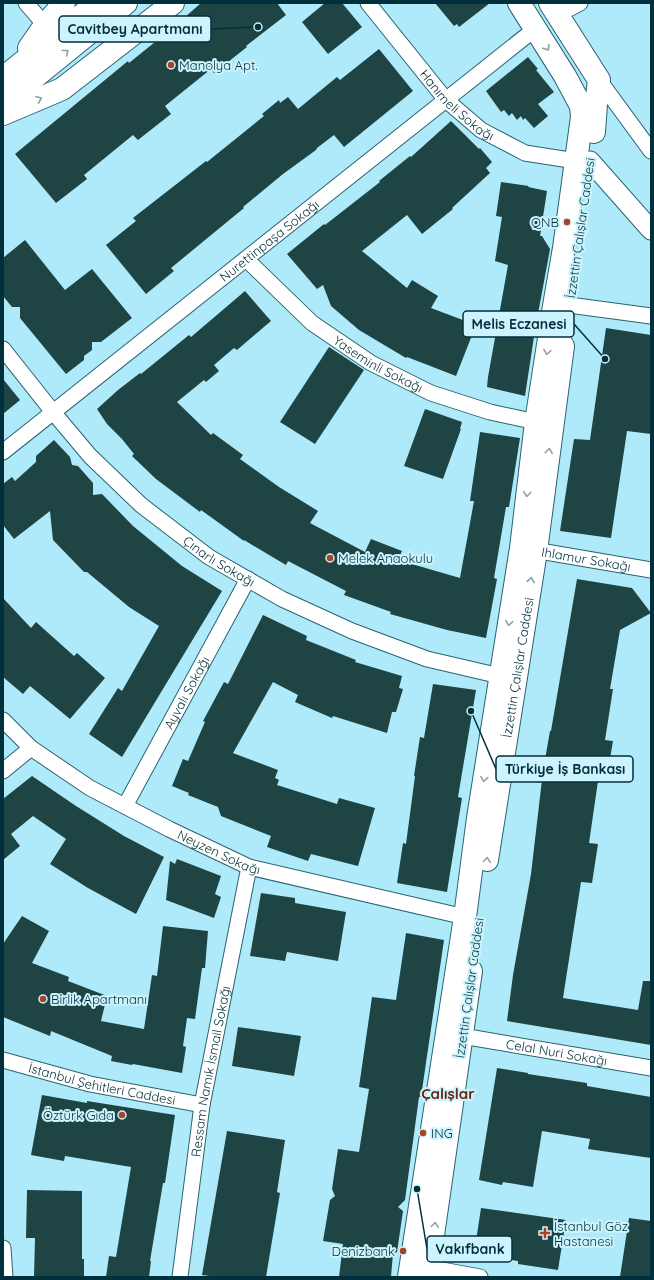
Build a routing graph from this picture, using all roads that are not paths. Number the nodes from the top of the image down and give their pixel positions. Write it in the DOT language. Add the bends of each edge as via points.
graph roads {
  1 [pos="26,3"];
  2 [pos="64,3"];
  3 [pos="97,3"];
  4 [pos="126,3"];
  5 [pos="173,3"];
  6 [pos="368,3"];
  7 [pos="519,3"];
  8 [pos="580,3"];
  9 [pos="553,9"];
  10 [pos="45,26"];
  11 [pos="535,29"];
  12 [pos="9,73"];
  13 [pos="599,80"];
  14 [pos="446,100"];
  15 [pos="3,103"];
  16 [pos="3,114"];
  17 [pos="651,151"];
  18 [pos="583,161"];
  19 [pos="651,230"];
  20 [pos="246,259"];
  21 [pos="562,306"];
  22 [pos="651,316"];
  23 [pos="3,349"];
  24 [pos="53,412"];
  25 [pos="544,423"];
  26 [pos="3,452"];
  27 [pos="528,550"];
  28 [pos="651,570"];
  29 [pos="248,579"];
  30 [pos="500,676"];
  31 [pos="3,720"];
  32 [pos="31,748"];
  33 [pos="3,771"];
  34 [pos="125,806"];
  35 [pos="249,867"];
  36 [pos="465,917"];
  37 [pos="462,1036"];
  38 [pos="3,1060"];
  39 [pos="651,1068"];
  40 [pos="202,1105"];
  41 [pos="3,1248"];
  42 [pos="419,1272"];
  43 [pos="5,1277"];
  44 [pos="180,1277"];
  45 [pos="480,1277"];
  1 -- 10 [label="street"];
  2 -- 10 [label="main road"];
  3 -- 12 [label="main road"];
  15 -- 4 [label="main road, one-way"];
  16 -- 5 [label="main road, one-way" via="62,89"];
  6 -- 14 [label="street, Hanımeli Sokağı"];
  7 -- 11 [label="main road"];
  8 -- 9 [label="street"];
  9 -- 13 [label="main road"];
  10 -- 12 [label="main road"];
  11 -- 14 [label="street, Nurettinpaşa Sokağı"];
  11 -- 18 [label="main road, one-way" via="581,106"];
  13 -- 17 [label="street"];
  13 -- 18 [label="main road, İzzettin Çalışlar Caddesi" via="594,132"];
  14 -- 18 [label="street, Hanımeli Sokağı" via="481,130 525,153"];
  14 -- 20 [label="street, Nurettinpaşa Sokağı"];
  18 -- 19 [label="street"];
  18 -- 21 [label="main road, İzzettin Çalışlar Caddesi" via="564,248"];
  20 -- 24 [label="street, Nurettinpaşa Sokağı"];
  20 -- 25 [label="street, Yaseminli Sokağı" via="312,323 371,363 432,393 490,412"];
  21 -- 22 [label="street"];
  21 -- 25 [label="main road, İzzettin Çalışlar Caddesi"];
  23 -- 24 [label="street, Çınarlı Sokağı"];
  24 -- 26 [label="street, Nurettinpaşa Sokağı"];
  24 -- 29 [label="street, Çınarlı Sokağı" via="90,456 141,505 209,557"];
  25 -- 27 [label="main road, İzzettin Çalışlar Caddesi"];
  27 -- 28 [label="street, Ihlamur Sokağı"];
  27 -- 30 [label="main road, İzzettin Çalışlar Caddesi, one-way"];
  37 -- 27 [label="main road, İzzettin Çalışlar Caddesi, one-way"];
  29 -- 30 [label="street, Çınarlı Sokağı" via="282,599 352,631 427,659"];
  29 -- 34 [label="street, Ayvalı Sokağı"];
  30 -- 36 [label="main road, İzzettin Çalışlar Caddesi, one-way"];
  31 -- 32 [label="street, Neyzen Sokağı"];
  32 -- 33 [label="street"];
  32 -- 34 [label="street, Neyzen Sokağı" via="90,788"];
  34 -- 35 [label="street, Neyzen Sokağı"];
  35 -- 36 [label="street, Neyzen Sokağı"];
  35 -- 40 [label="street, Ressam Namık İsmail Sokağı"];
  36 -- 42 [label="main road, İzzettin Çalışlar Caddesi"];
  37 -- 39 [label="street, Celal Nuri Sokağı"];
  42 -- 37 [label="main road, İzzettin Çalışlar Caddesi, one-way"];
  38 -- 40 [label="street, İstanbul Şehitleri Caddesi" via="90,1084"];
  40 -- 44 [label="street, Ressam Namık İsmail Sokağı"];
  41 -- 43 [label="street"];
  42 -- 45 [label="street"];
}
